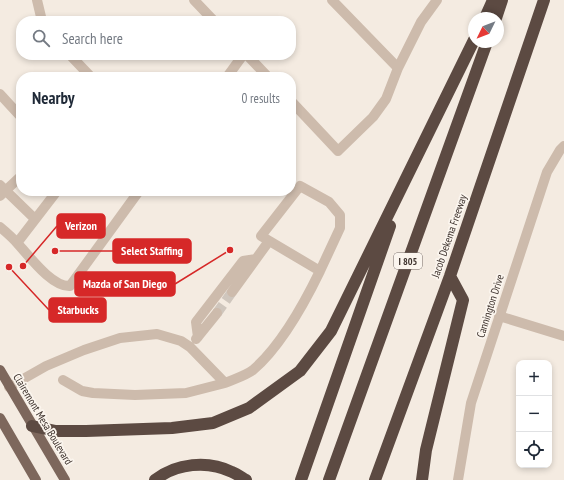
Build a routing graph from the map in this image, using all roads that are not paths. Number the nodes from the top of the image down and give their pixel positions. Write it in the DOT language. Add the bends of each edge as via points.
graph roads {
  1 [pos="37,0"];
  2 [pos="194,0"];
  3 [pos="332,0"];
  4 [pos="437,0"];
  5 [pos="494,0"];
  6 [pos="502,0"];
  7 [pos="544,0"];
  8 [pos="488,12"];
  9 [pos="498,12"];
  10 [pos="41,16"];
  11 [pos="209,16"];
  12 [pos="470,48"];
  13 [pos="485,48"];
  14 [pos="75,60"];
  15 [pos="239,60"];
  16 [pos="251,60"];
  17 [pos="398,68"];
  18 [pos="86,72"];
  19 [pos="231,72"];
  20 [pos="263,72"];
  21 [pos="0,94"];
  22 [pos="296,106"];
  23 [pos="16,112"];
  24 [pos="564,146"];
  25 [pos="412,164"];
  26 [pos="16,180"];
  27 [pos="2,191"];
  28 [pos="296,191"];
  29 [pos="53,196"];
  30 [pos="135,196"];
  31 [pos="292,196"];
  32 [pos="35,220"];
  33 [pos="0,227"];
  34 [pos="269,241"];
  35 [pos="17,243"];
  36 [pos="256,259"];
  37 [pos="320,271"];
  38 [pos="450,276"];
  39 [pos="232,292"];
  40 [pos="216,313"];
  41 [pos="499,316"];
  42 [pos="564,336"];
  43 [pos="198,337"];
  44 [pos="190,348"];
  45 [pos="0,370"];
  46 [pos="63,380"];
  47 [pos="225,383"];
  48 [pos="9,387"];
  49 [pos="0,418"];
  50 [pos="32,426"];
  51 [pos="389,443"];
  52 [pos="36,480"];
  53 [pos="65,480"];
  54 [pos="155,480"];
  55 [pos="246,480"];
  56 [pos="302,480"];
  57 [pos="329,480"];
  58 [pos="375,480"];
  59 [pos="380,480"];
  60 [pos="422,480"];
  61 [pos="458,480"];
  1 -- 10 [label="street"];
  2 -- 11 [label="street"];
  3 -- 17 [label="street"];
  4 -- 17 [label="street" via="421,22"];
  5 -- 8 [label="highway"];
  6 -- 9 [label="highway"];
  7 -- 38 [label="highway, Jacob Dekema Freeway"];
  12 -- 25 [label="highway"];
  13 -- 57 [label="highway, I 805"];
  14 -- 18 [label="street"];
  15 -- 19 [label="street"];
  16 -- 20 [label="street"];
  17 -- 22 [label="street" via="386,99 373,117 338,151"];
  21 -- 23 [label="street"];
  24 -- 41 [label="street, Cannington Drive" via="547,172"];
  25 -- 50 [label="highway" via="331,331 300,371 249,408 213,423 172,428 56,431"];
  25 -- 56 [label="highway"];
  26 -- 27 [label="street"];
  27 -- 32 [label="street"];
  28 -- 37 [label="street" via="300,186 329,202 340,215 340,228"];
  29 -- 32 [label="street"];
  30 -- 35 [label="street" via="70,286 64,286 49,277"];
  31 -- 34 [label="street" via="261,236"];
  32 -- 35 [label="street"];
  33 -- 35 [label="street"];
  34 -- 36 [label="street"];
  34 -- 37 [label="street"];
  36 -- 39 [label="street"];
  36 -- 43 [label="street" via="243,261 196,322"];
  37 -- 47 [label="street" via="277,344 252,370"];
  38 -- 51 [label="highway, Jacob Dekema Freeway"];
  38 -- 60 [label="highway" via="463,300 426,450"];
  40 -- 43 [label="street"];
  41 -- 42 [label="street"];
  41 -- 61 [label="street, Cannington Drive" via="471,403"];
  43 -- 44 [label="street"];
  44 -- 47 [label="street"];
  44 -- 48 [label="street" via="181,341 157,334 120,338 46,366"];
  45 -- 48 [label="main road, Clairemont Mesa Boulevard"];
  46 -- 47 [label="street" via="82,391 135,395 186,394"];
  48 -- 50 [label="main road, Clairemont Mesa Boulevard"];
  49 -- 52 [label="main road"];
  50 -- 53 [label="main road, Clairemont Mesa Boulevard"];
  51 -- 58 [label="highway, Jacob Dekema Freeway"];
  51 -- 59 [label="highway"];
  54 -- 55 [label="highway" via="162,474 198,464 213,465"];
}
